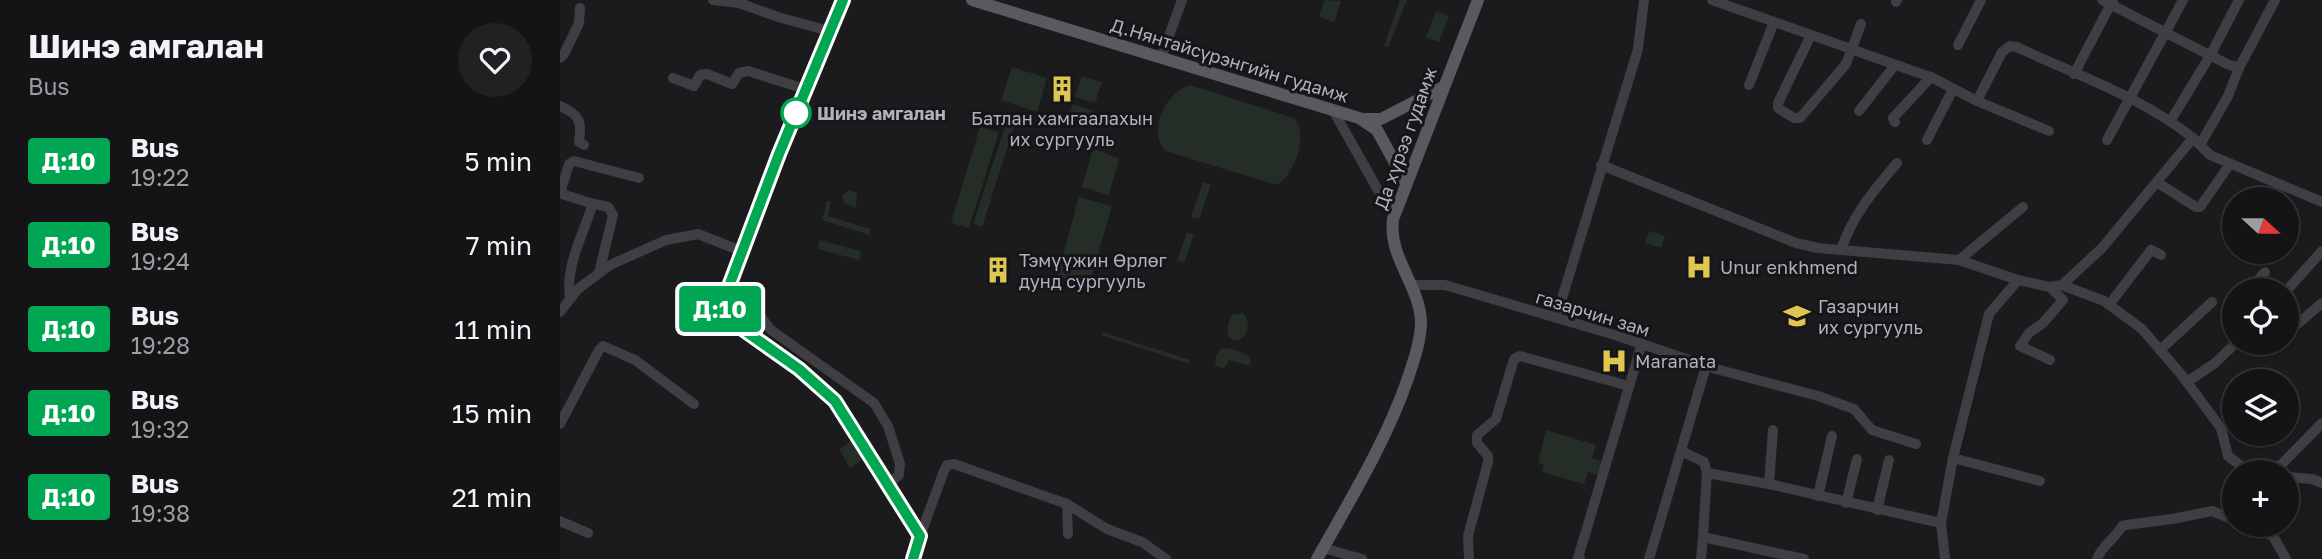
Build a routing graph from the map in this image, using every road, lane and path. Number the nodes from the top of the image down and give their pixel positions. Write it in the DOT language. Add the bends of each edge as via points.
graph roads {
  1 [pos="713,0"];
  2 [pos="843,0"];
  3 [pos="972,0"];
  4 [pos="1182,0"];
  5 [pos="1478,0"];
  6 [pos="1644,0"];
  7 [pos="1712,0"];
  8 [pos="1981,0"];
  9 [pos="2183,0"];
  10 [pos="2239,0"];
  11 [pos="2109,1"];
  12 [pos="2275,1"];
  13 [pos="580,8"];
  14 [pos="1774,22"];
  15 [pos="1861,24"];
  16 [pos="829,31"];
  17 [pos="2164,33"];
  18 [pos="1811,35"];
  19 [pos="1958,45"];
  20 [pos="1853,50"];
  21 [pos="2211,54"];
  22 [pos="560,58"];
  23 [pos="1161,58"];
  24 [pos="1895,65"];
  25 [pos="2239,68"];
  26 [pos="2074,74"];
  27 [pos="1931,77"];
  28 [pos="673,78"];
  29 [pos="1749,85"];
  30 [pos="1443,87"];
  31 [pos="805,89"];
  32 [pos="1953,89"];
  33 [pos="2130,99"];
  34 [pos="1977,101"];
  35 [pos="560,106"];
  36 [pos="1333,110"];
  37 [pos="1859,111"];
  38 [pos="1359,118"];
  39 [pos="2171,120"];
  40 [pos="1895,122"];
  41 [pos="2049,131"];
  42 [pos="1927,140"];
  43 [pos="2107,140"];
  44 [pos="2197,141"];
  45 [pos="584,145"];
  46 [pos="1897,163"];
  47 [pos="2230,164"];
  48 [pos="1601,165"];
  49 [pos="639,178"];
  50 [pos="1406,183"];
  51 [pos="2158,183"];
  52 [pos="2322,202"];
  53 [pos="590,203"];
  54 [pos="2023,207"];
  55 [pos="1394,214"];
  56 [pos="1841,250"];
  57 [pos="741,251"];
  58 [pos="2322,251"];
  59 [pos="2161,255"];
  60 [pos="1959,260"];
  61 [pos="2265,272"];
  62 [pos="599,273"];
  63 [pos="2260,278"];
  64 [pos="2298,278"];
  65 [pos="2018,280"];
  66 [pos="1411,285"];
  67 [pos="2062,285"];
  68 [pos="2050,287"];
  69 [pos="750,289"];
  70 [pos="570,297"];
  71 [pos="2212,302"];
  72 [pos="2322,303"];
  73 [pos="2109,305"];
  74 [pos="560,312"];
  75 [pos="1556,318"];
  76 [pos="2299,323"];
  77 [pos="1642,343"];
  78 [pos="2160,350"];
  79 [pos="2223,355"];
  80 [pos="814,360"];
  81 [pos="2050,360"];
  82 [pos="1706,366"];
  83 [pos="799,369"];
  84 [pos="2187,382"];
  85 [pos="1629,386"];
  86 [pos="694,404"];
  87 [pos="2322,423"];
  88 [pos="560,424"];
  89 [pos="1773,430"];
  90 [pos="1832,436"];
  91 [pos="1916,444"];
  92 [pos="1681,451"];
  93 [pos="1857,458"];
  94 [pos="1953,458"];
  95 [pos="1889,460"];
  96 [pos="2233,460"];
  97 [pos="2286,460"];
  98 [pos="1707,473"];
  99 [pos="2299,478"];
  100 [pos="2040,481"];
  101 [pos="2322,483"];
  102 [pos="1769,484"];
  103 [pos="887,485"];
  104 [pos="1818,496"];
  105 [pos="1846,503"];
  106 [pos="1067,504"];
  107 [pos="1877,510"];
  108 [pos="2222,515"];
  109 [pos="560,521"];
  110 [pos="1941,523"];
  111 [pos="589,533"];
  112 [pos="1068,534"];
  113 [pos="920,536"];
  114 [pos="1703,537"];
  115 [pos="2273,537"];
  116 [pos="1320,554"];
  117 [pos="913,559"];
  118 [pos="1166,559"];
  119 [pos="1362,559"];
  120 [pos="1469,559"];
  121 [pos="1580,559"];
  122 [pos="1649,559"];
  123 [pos="1701,559"];
  124 [pos="1804,559"];
  125 [pos="1945,559"];
  126 [pos="2097,559"];
  127 [pos="2286,559"];
  1 -- 16 [label="street" via="739,3"];
  2 -- 16 [label="street"];
  3 -- 23 [label="main road, Д.Нянтайсүрэнгийн гудамж"];
  4 -- 23 [label="street"];
  5 -- 30 [label="main road, Да хүрээ гудамж"];
  6 -- 48 [label="street" via="1638,50"];
  7 -- 14 [label="street"];
  8 -- 19 [label="street"];
  9 -- 17 [label="street"];
  10 -- 21 [label="street"];
  11 -- 17 [label="street"];
  11 -- 26 [label="street"];
  12 -- 25 [label="street"];
  13 -- 22 [label="street" via="579,23"];
  14 -- 18 [label="street"];
  14 -- 29 [label="street"];
  15 -- 20 [label="street"];
  16 -- 31 [label="street"];
  17 -- 21 [label="street"];
  17 -- 33 [label="street"];
  18 -- 20 [label="street"];
  18 -- 20 [label="street" via="1778,103 1778,108 1794,118 1807,110"];
  20 -- 24 [label="street"];
  21 -- 25 [label="street"];
  21 -- 39 [label="street"];
  23 -- 36 [label="main road, Д.Нянтайсүрэнгийн гудамж"];
  24 -- 27 [label="street"];
  24 -- 37 [label="street"];
  25 -- 44 [label="street" via="2228,96"];
  26 -- 33 [label="street"];
  26 -- 34 [label="street" via="2010,46 2002,52"];
  27 -- 32 [label="street"];
  27 -- 40 [label="street" via="1900,109"];
  28 -- 31 [label="street" via="694,86 700,75 707,74 732,84 739,73 748,71"];
  30 -- 38 [label="main road" via="1381,119"];
  30 -- 50 [label="main road, Да хүрээ гудамж"];
  31 -- 57 [label="street"];
  32 -- 34 [label="street"];
  32 -- 42 [label="street"];
  33 -- 39 [label="street"];
  33 -- 43 [label="street"];
  34 -- 41 [label="street"];
  35 -- 45 [label="street" via="578,118 579,142"];
  36 -- 38 [label="main road, Д.Нянтайсүрэнгийн гудамж"];
  36 -- 55 [label="street"];
  38 -- 50 [label="main road, Д.Нянтайсүрэнгийн гудамж" via="1377,130"];
  39 -- 44 [label="street"];
  44 -- 47 [label="street" via="2210,155"];
  44 -- 51 [label="street"];
  46 -- 56 [label="street" via="1862,206"];
  47 -- 51 [label="street" via="2200,207"];
  47 -- 52 [label="street"];
  48 -- 56 [label="street" via="1796,243"];
  48 -- 75 [label="street"];
  49 -- 53 [label="street" via="574,161 569,164 562,194"];
  50 -- 55 [label="main road, Да хүрээ гудамж"];
  51 -- 67 [label="street" via="2102,248"];
  53 -- 62 [label="street" via="608,207 613,215"];
  53 -- 70 [label="street" via="570,270"];
  54 -- 60 [label="street"];
  55 -- 66 [label="main road, Да хүрээ гудамж" via="1393,242"];
  56 -- 60 [label="street"];
  57 -- 62 [label="street" via="698,234 632,254"];
  57 -- 83 [label="street" via="720,304 721,313"];
  58 -- 64 [label="street"];
  59 -- 73 [label="street" via="2151,250"];
  60 -- 65 [label="street"];
  61 -- 63 [label="street"];
  62 -- 70 [label="street"];
  65 -- 68 [label="street"];
  65 -- 94 [label="street" via="1989,314"];
  66 -- 75 [label="street, газарчин зам" via="1445,285"];
  66 -- 116 [label="main road, Да хүрээ гудамж" via="1421,326 1411,370 1386,433"];
  67 -- 68 [label="street"];
  67 -- 73 [label="street"];
  68 -- 81 [label="street" via="2063,300 2020,346"];
  69 -- 80 [label="street" via="754,308 771,330"];
  70 -- 74 [label="street"];
  71 -- 78 [label="street"];
  72 -- 76 [label="street"];
  73 -- 78 [label="street" via="2142,329"];
  75 -- 77 [label="street, газарчин зам"];
  77 -- 82 [label="street, газарчин зам"];
  77 -- 85 [label="street"];
  78 -- 84 [label="street"];
  79 -- 84 [label="street"];
  80 -- 83 [label="street"];
  80 -- 103 [label="street" via="874,403 888,426 901,471"];
  82 -- 91 [label="street, газарчин зам" via="1854,409 1872,430"];
  82 -- 92 [label="street"];
  83 -- 103 [label="street" via="835,401"];
  84 -- 96 [label="street" via="2221,428"];
  85 -- 120 [label="street" via="1520,356 1514,359 1496,419 1477,435 1488,462 1468,536"];
  85 -- 121 [label="street"];
  86 -- 88 [label="street" via="635,360 603,346"];
  87 -- 97 [label="street"];
  89 -- 102 [label="street"];
  90 -- 104 [label="street"];
  92 -- 98 [label="street" via="1704,461"];
  92 -- 122 [label="street"];
  93 -- 105 [label="street"];
  94 -- 100 [label="street"];
  94 -- 110 [label="street"];
  95 -- 107 [label="street"];
  98 -- 102 [label="street"];
  98 -- 114 [label="street"];
  99 -- 101 [label="street"];
  102 -- 104 [label="street"];
  103 -- 113 [label="street"];
  104 -- 105 [label="street"];
  105 -- 107 [label="street"];
  106 -- 112 [label="street"];
  106 -- 113 [label="street" via="947,465"];
  106 -- 118 [label="street"];
  107 -- 110 [label="street"];
  108 -- 126 [label="street" via="2212,511 2122,526"];
  109 -- 111 [label="street"];
  110 -- 125 [label="street"];
  113 -- 117 [label="street"];
  114 -- 123 [label="street"];
  114 -- 124 [label="street"];
  115 -- 127 [label="street"];
  116 -- 119 [label="street"];
}
